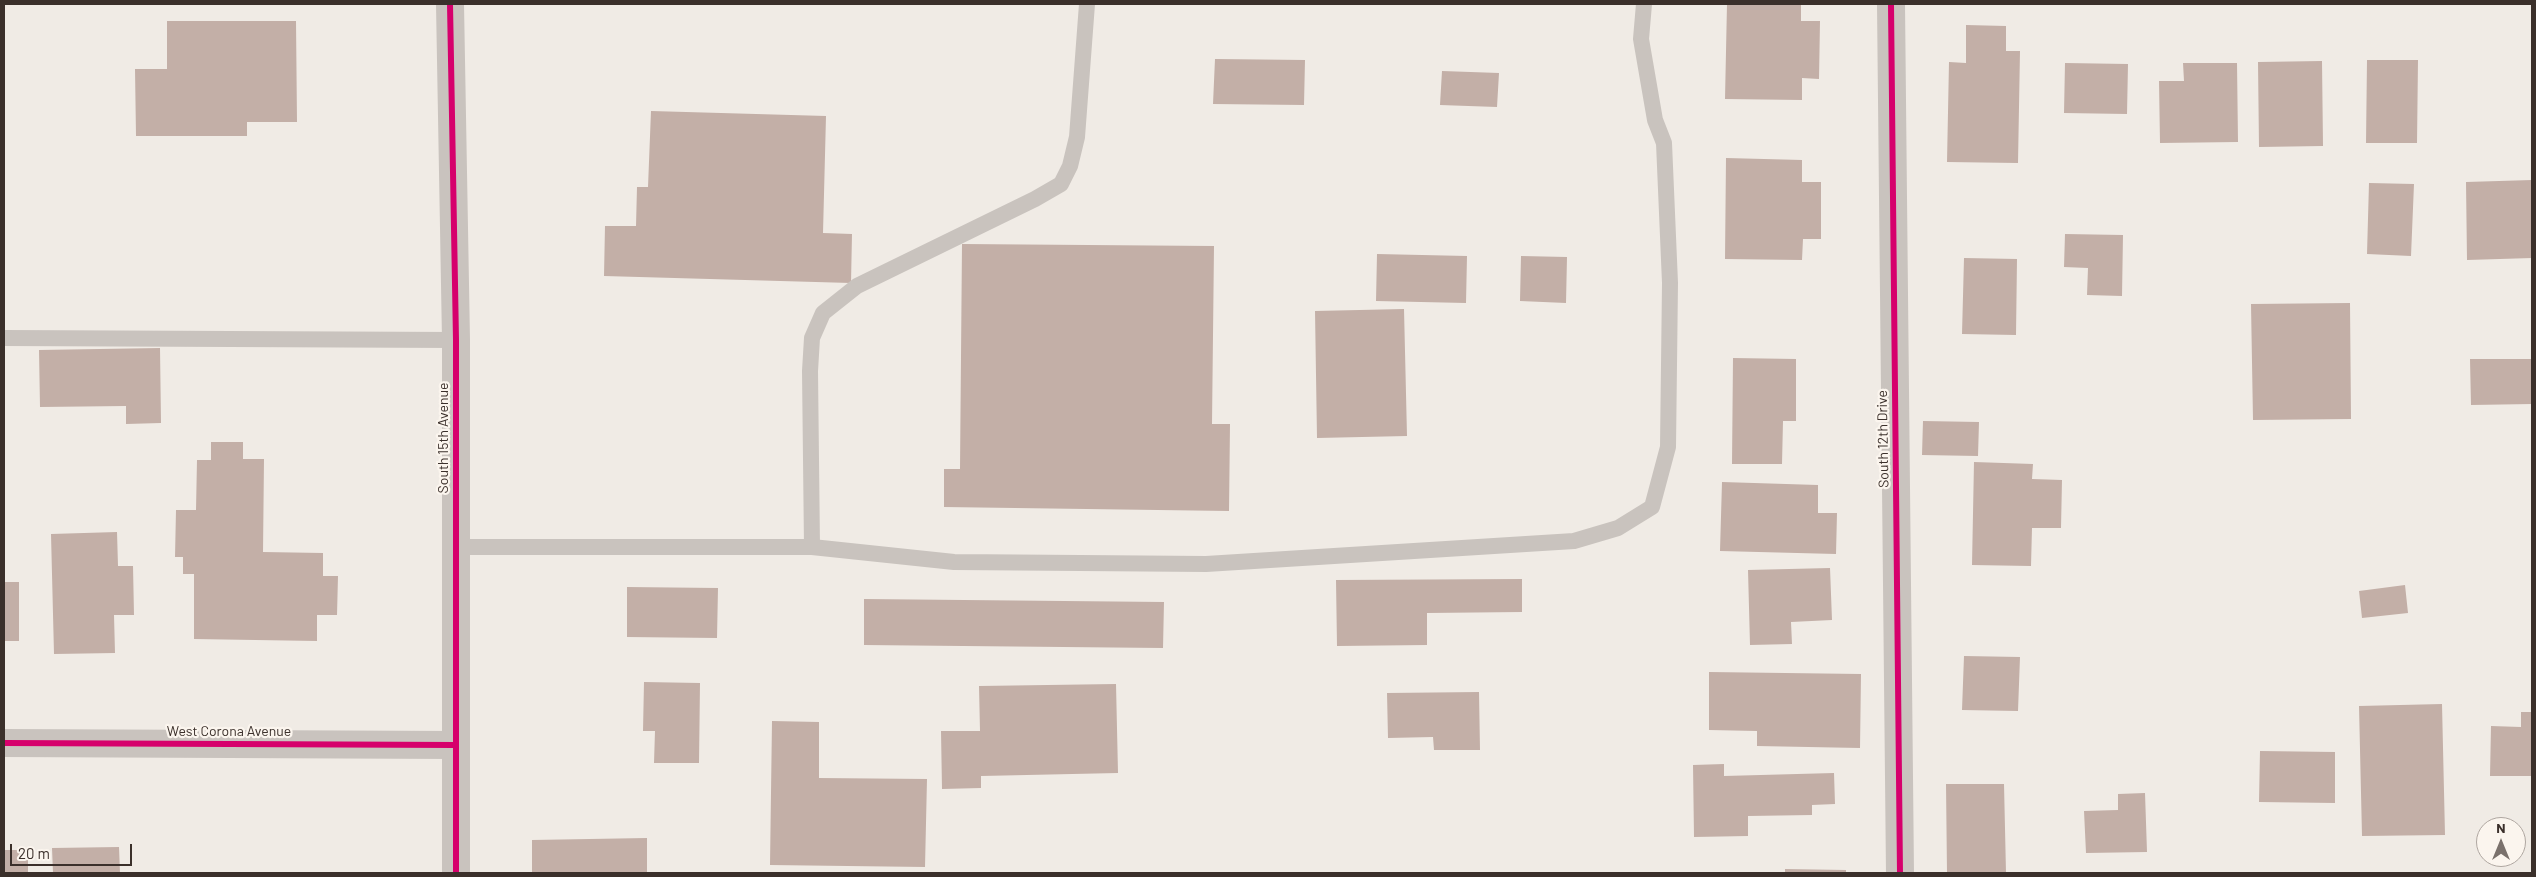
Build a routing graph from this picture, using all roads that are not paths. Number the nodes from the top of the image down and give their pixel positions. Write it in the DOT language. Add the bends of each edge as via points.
graph roads {
  1 [pos="450,4"];
  2 [pos="1086,4"];
  3 [pos="1644,4"];
  4 [pos="1891,4"];
  5 [pos="4,338"];
  6 [pos="456,340"];
  7 [pos="455,547"];
  8 [pos="812,547"];
  9 [pos="4,743"];
  10 [pos="455,745"];
  11 [pos="456,873"];
  12 [pos="1900,873"];
  1 -- 6 [label="street, South 15th Avenue"];
  2 -- 8 [label="lane" via="1077,137 1070,166 1061,184 857,286 823,313 812,338 810,371"];
  3 -- 8 [label="lane" via="1641,39 1655,120 1664,143 1670,283 1668,446 1652,507 1618,528 1574,540 1206,564 954,562"];
  4 -- 12 [label="street, South 12th Drive"];
  5 -- 6 [label="lane"];
  6 -- 7 [label="street, South 15th Avenue"];
  7 -- 8 [label="lane"];
  7 -- 10 [label="street, South 15th Avenue"];
  9 -- 10 [label="street, West Corona Avenue"];
  10 -- 11 [label="street, South 15th Avenue"];
}
